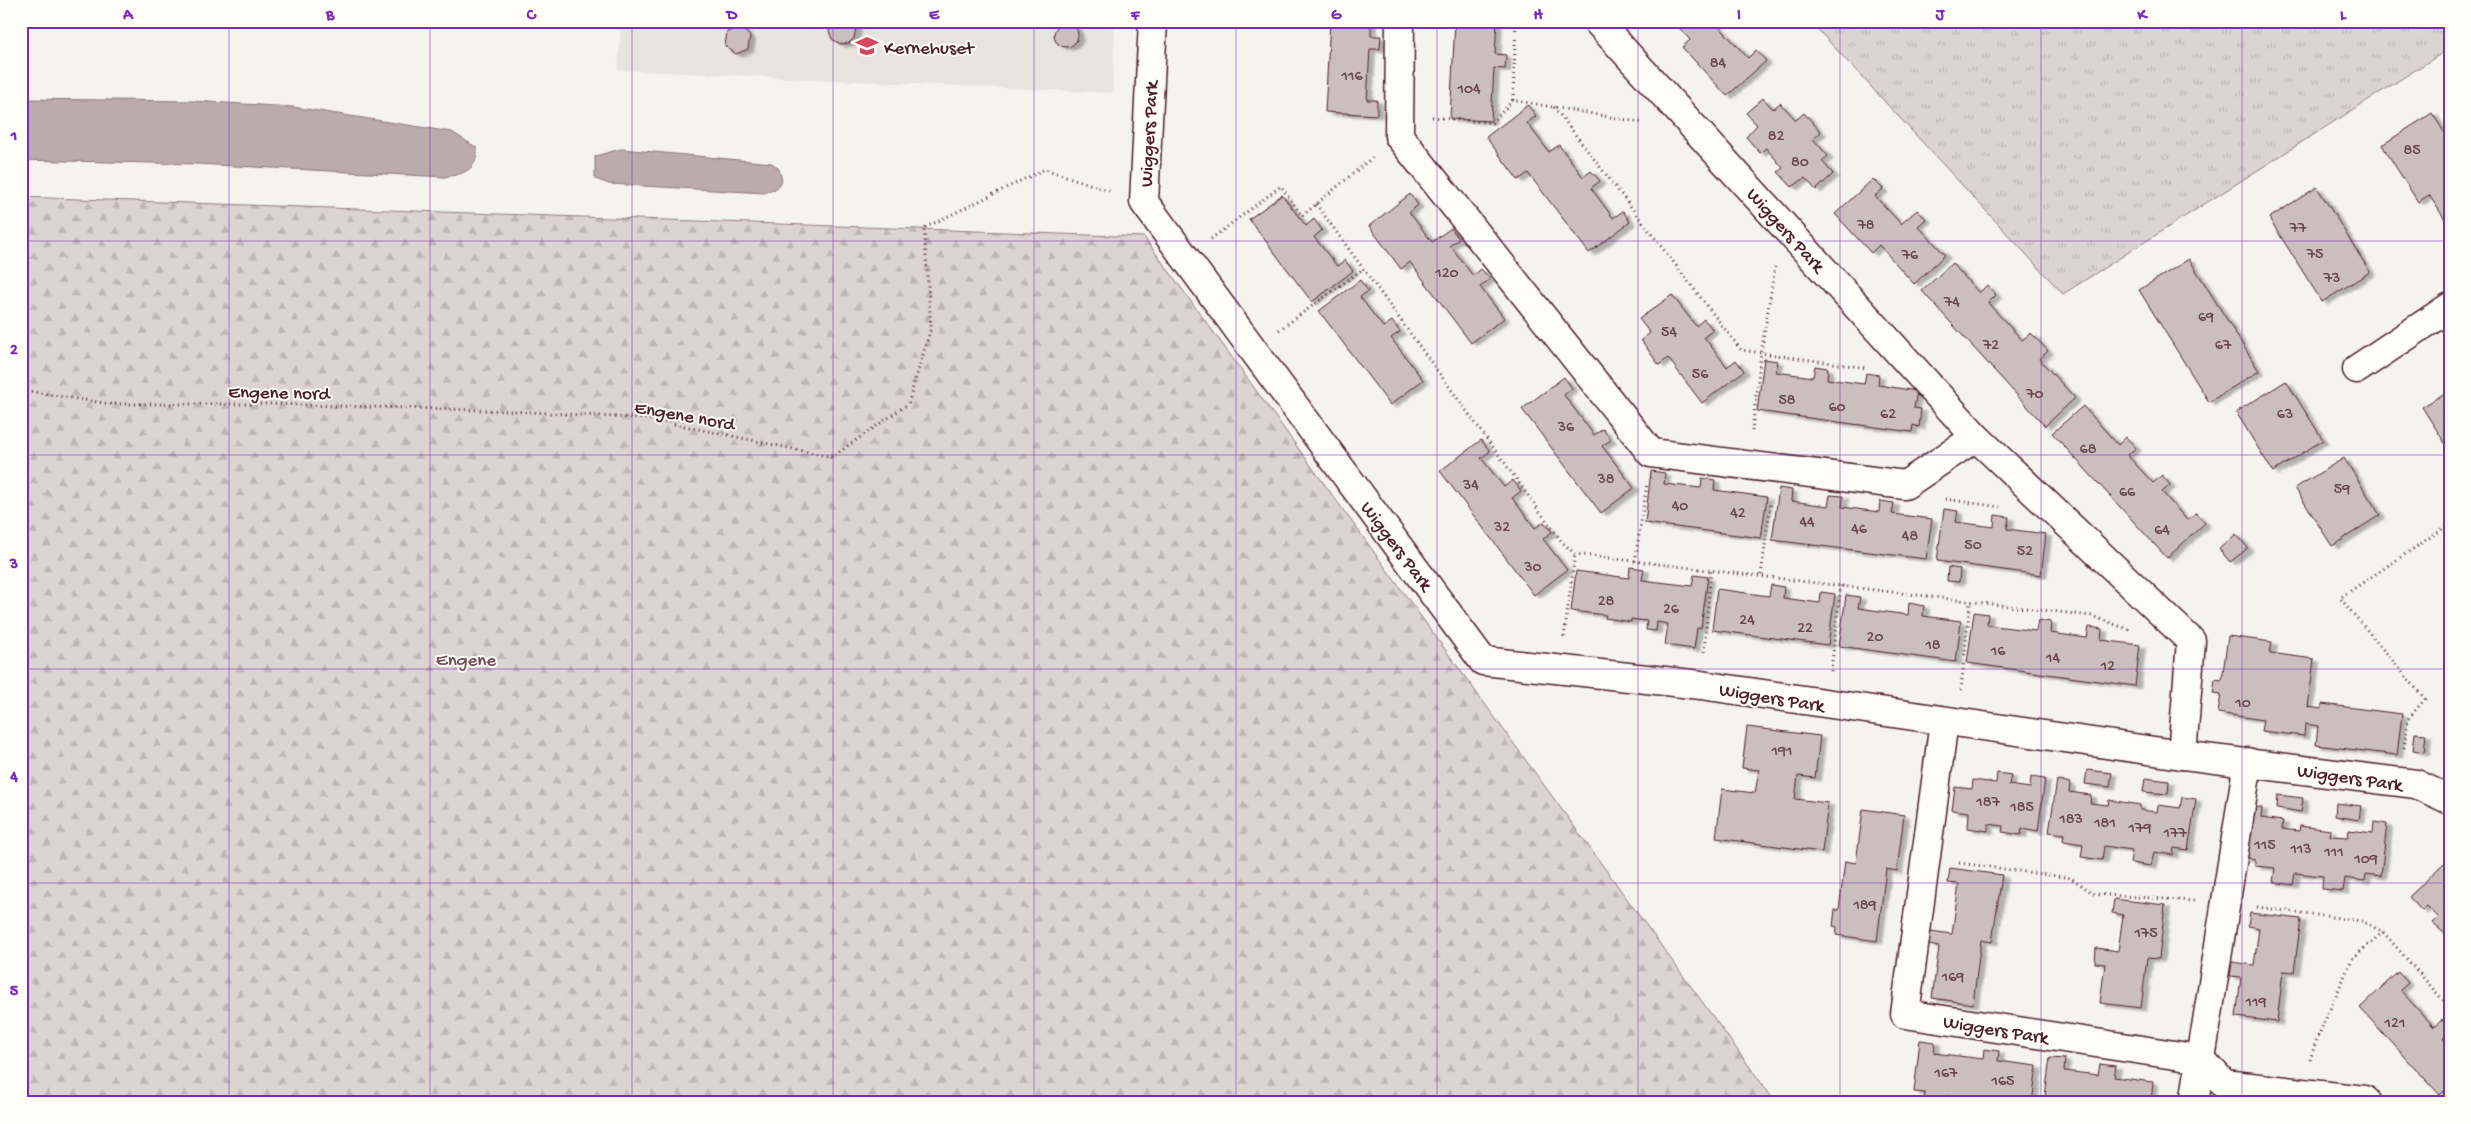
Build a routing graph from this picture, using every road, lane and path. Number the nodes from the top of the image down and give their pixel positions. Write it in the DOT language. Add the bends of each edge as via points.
graph roads {
  1 [pos="1153,21"];
  2 [pos="1400,21"];
  3 [pos="1516,21"];
  4 [pos="1597,21"];
  5 [pos="1512,100"];
  6 [pos="1554,107"];
  7 [pos="1683,115"];
  8 [pos="1399,125"];
  9 [pos="1144,202"];
  10 [pos="1316,204"];
  11 [pos="1782,224"];
  12 [pos="1185,259"];
  13 [pos="1363,269"];
  14 [pos="2450,307"];
  15 [pos="1253,350"];
  16 [pos="1761,353"];
  17 [pos="2357,369"];
  18 [pos="1921,376"];
  19 [pos="21,390"];
  20 [pos="1976,437"];
  21 [pos="1651,453"];
  22 [pos="1748,465"];
  23 [pos="1775,469"];
  24 [pos="1905,485"];
  25 [pos="2058,515"];
  26 [pos="2450,524"];
  27 [pos="1575,554"];
  28 [pos="1635,560"];
  29 [pos="1711,569"];
  30 [pos="1761,575"];
  31 [pos="1842,585"];
  32 [pos="1970,603"];
  33 [pos="2136,631"];
  34 [pos="1560,670"];
  35 [pos="1701,685"];
  36 [pos="1828,704"];
  37 [pos="1951,722"];
  38 [pos="2182,755"];
  39 [pos="2248,762"];
  40 [pos="2399,782"];
  41 [pos="2450,800"];
  42 [pos="2382,932"];
  43 [pos="2201,1059"];
  44 [pos="2301,1092"];
  45 [pos="2194,1103"];
  46 [pos="2368,1103"];
  1 -- 9 [label="street, Wiggers Park"];
  2 -- 8 [label="street"];
  3 -- 5 [label="path"];
  4 -- 7 [label="street, Wiggers Park"];
  5 -- 6 [label="path"];
  5 -- 8 [label="path" via="1492,123"];
  6 -- 7 [label="path" via="1657,125"];
  6 -- 16 [label="path" via="1740,350"];
  7 -- 11 [label="street, Wiggers Park"];
  8 -- 10 [label="path"];
  8 -- 21 [label="street"];
  9 -- 12 [label="street, Wiggers Park"];
  9 -- 19 [label="path, Engene nord" via="1045,169 924,228 931,328 908,404 832,457 650,419 279,404 110,404"];
  10 -- 12 [label="path" via="1302,216 1281,186"];
  10 -- 13 [label="path"];
  11 -- 16 [label="path"];
  11 -- 18 [label="street, Wiggers Park"];
  12 -- 15 [label="street, Wiggers Park"];
  13 -- 15 [label="path"];
  13 -- 27 [label="path" via="1562,542"];
  14 -- 17 [label="street"];
  15 -- 34 [label="street, Wiggers Park" via="1484,661"];
  16 -- 18 [label="path"];
  16 -- 22 [label="path"];
  18 -- 20 [label="street, Wiggers Park"];
  20 -- 24 [label="street"];
  20 -- 25 [label="street, Wiggers Park"];
  21 -- 22 [label="street"];
  21 -- 28 [label="path"];
  22 -- 23 [label="street"];
  23 -- 24 [label="street"];
  23 -- 30 [label="path"];
  24 -- 25 [label="path" via="1923,496"];
  25 -- 38 [label="street, Wiggers Park" via="2191,641"];
  26 -- 40 [label="path" via="2340,598 2425,699 2408,719"];
  27 -- 28 [label="path"];
  27 -- 34 [label="path"];
  28 -- 29 [label="path"];
  29 -- 30 [label="path"];
  29 -- 35 [label="path"];
  30 -- 31 [label="path"];
  31 -- 32 [label="path"];
  31 -- 36 [label="path"];
  32 -- 33 [label="path" via="2092,616"];
  32 -- 37 [label="path"];
  34 -- 35 [label="street, Wiggers Park"];
  35 -- 36 [label="street, Wiggers Park"];
  36 -- 37 [label="street, Wiggers Park"];
  37 -- 38 [label="street, Wiggers Park"];
  37 -- 43 [label="street, Wiggers Park" via="1905,1014"];
  38 -- 39 [label="street, Wiggers Park"];
  39 -- 40 [label="street, Wiggers Park"];
  39 -- 43 [label="street"];
  40 -- 41 [label="street, Wiggers Park" via="2416,784"];
  42 -- 44 [label="path" via="2352,959 2316,1041"];
  43 -- 44 [label="street" via="2224,1084"];
  43 -- 45 [label="street"];
  44 -- 46 [label="street"];
}
